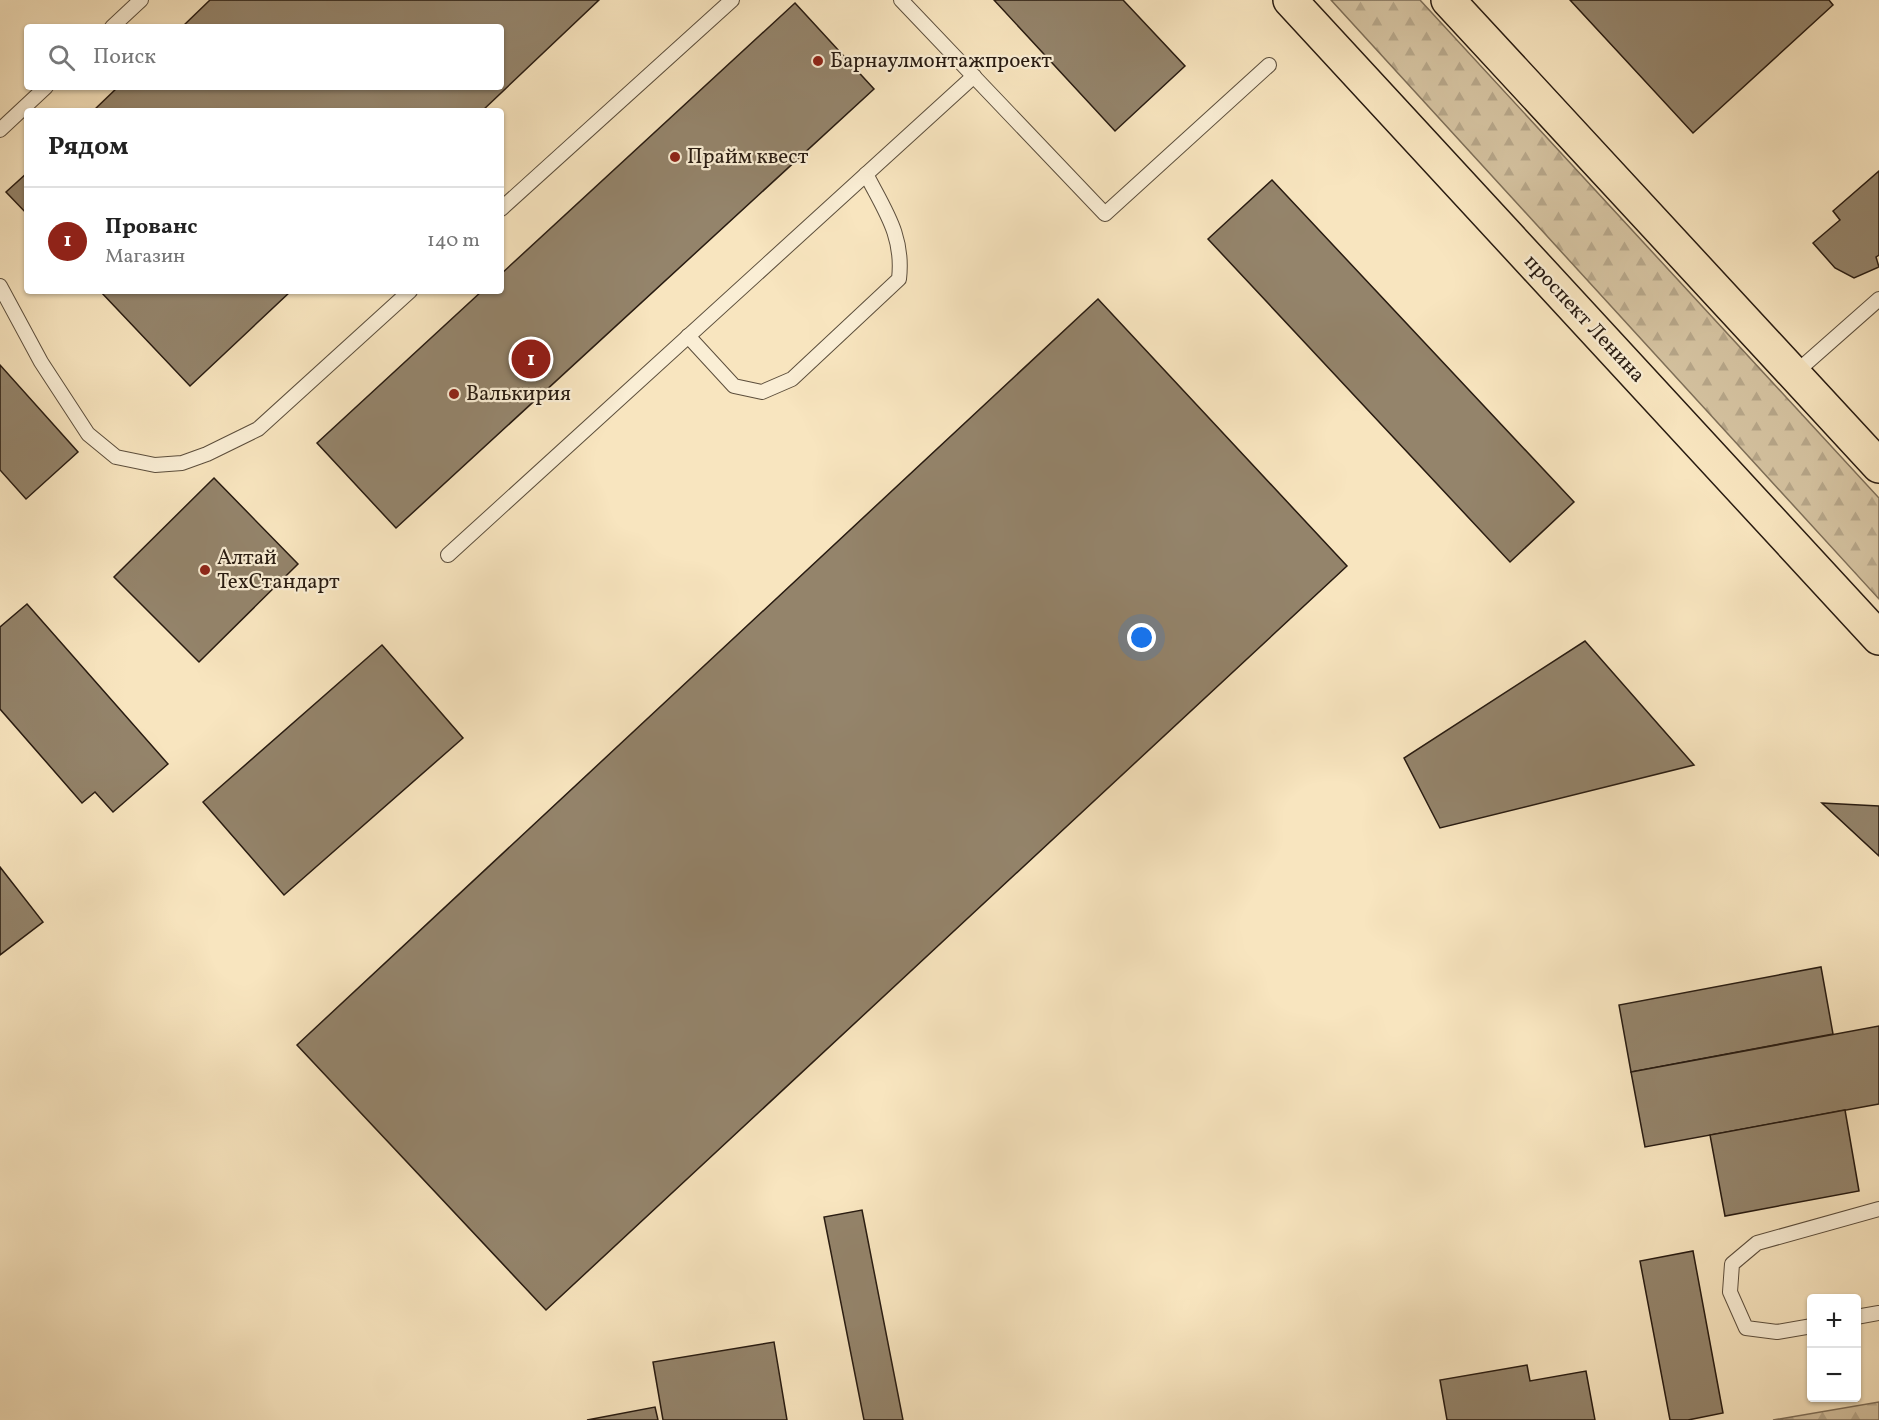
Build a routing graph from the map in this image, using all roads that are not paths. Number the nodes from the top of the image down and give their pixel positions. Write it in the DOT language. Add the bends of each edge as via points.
graph roads {
  1 [pos="141,0"];
  2 [pos="732,0"];
  3 [pos="901,0"];
  4 [pos="1290,0"];
  5 [pos="1448,0"];
  6 [pos="115,24"];
  7 [pos="1269,65"];
  8 [pos="974,76"];
  9 [pos="43,90"];
  10 [pos="0,130"];
  11 [pos="866,174"];
  12 [pos="504,206"];
  13 [pos="0,286"];
  14 [pos="407,294"];
  15 [pos="1879,299"];
  16 [pos="688,336"];
  17 [pos="1794,374"];
  18 [pos="1879,466"];
  19 [pos="448,555"];
  20 [pos="1879,638"];
  21 [pos="1879,1209"];
  22 [pos="1879,1313"];
  23 [pos="1861,1316"];
  24 [pos="1807,1327"];
  1 -- 6 [label="lane"];
  2 -- 12 [label="lane"];
  3 -- 8 [label="lane"];
  4 -- 20 [label="main road, проспект Ленина"];
  5 -- 17 [label="main road"];
  7 -- 8 [label="lane" via="1105,214"];
  8 -- 11 [label="lane"];
  9 -- 10 [label="lane"];
  11 -- 16 [label="lane"];
  11 -- 16 [label="lane" via="897,234 902,257 899,279 792,379 762,392 734,386"];
  13 -- 14 [label="lane" via="41,362 88,434 116,457 155,465 182,463 258,429"];
  15 -- 17 [label="lane"];
  16 -- 19 [label="lane"];
  17 -- 18 [label="main road"];
  21 -- 24 [label="lane" via="1757,1243 1732,1264 1730,1292 1746,1328 1777,1332"];
  22 -- 23 [label="lane"];
}
